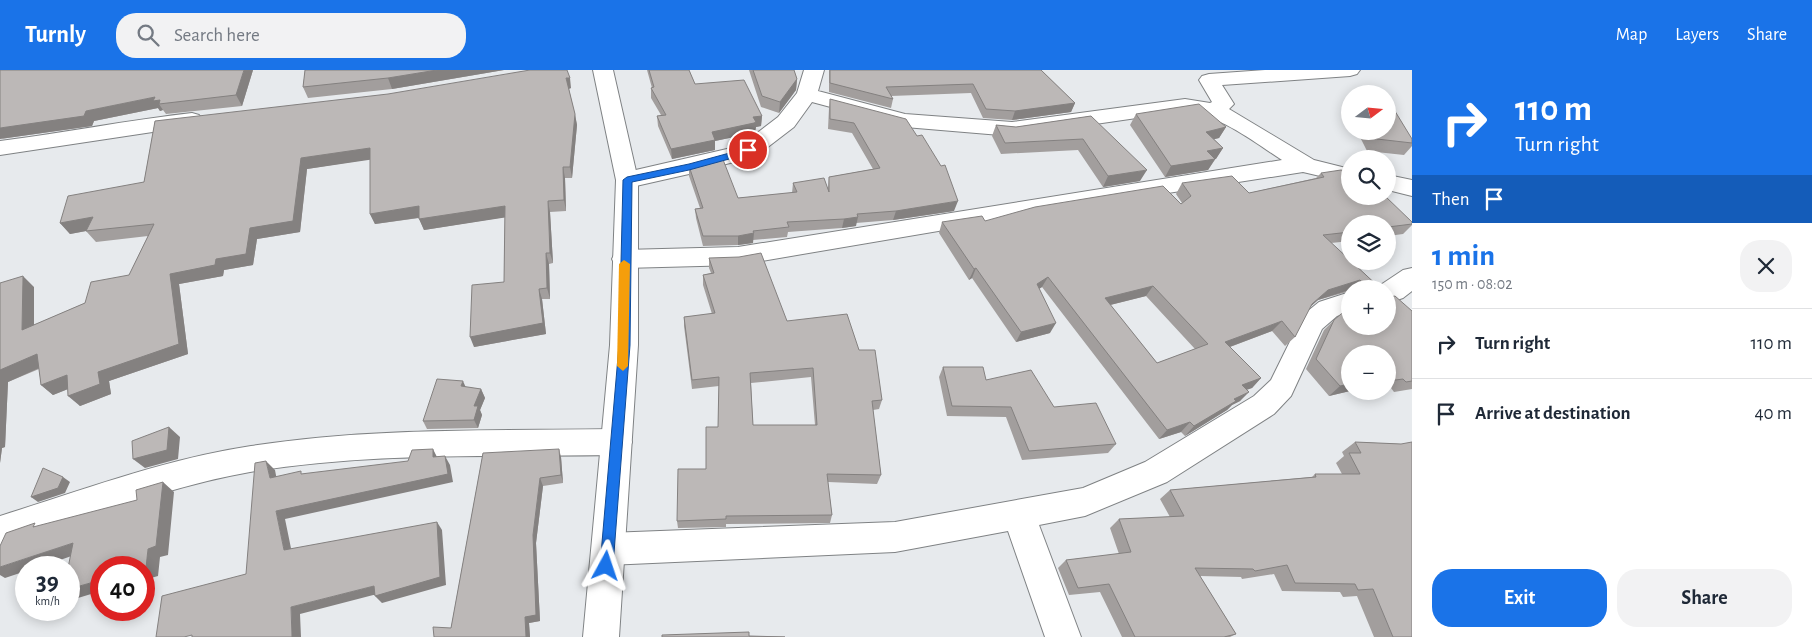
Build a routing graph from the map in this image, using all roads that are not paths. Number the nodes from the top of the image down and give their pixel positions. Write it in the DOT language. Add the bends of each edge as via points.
graph roads {
  1 [pos="603,70"];
  2 [pos="814,70"];
  3 [pos="1350,70"];
  4 [pos="806,94"];
  5 [pos="1214,109"];
  6 [pos="208,118"];
  7 [pos="0,148"];
  8 [pos="1306,164"];
  9 [pos="1341,174"];
  10 [pos="627,180"];
  11 [pos="1396,185"];
  12 [pos="1412,188"];
  13 [pos="624,259"];
  14 [pos="1412,277"];
  15 [pos="1396,289"];
  16 [pos="1341,305"];
  17 [pos="617,442"];
  18 [pos="1018,513"];
  19 [pos="0,531"];
  20 [pos="608,549"];
  21 [pos="601,637"];
  22 [pos="1063,637"];
  1 -- 10 [label="street"];
  2 -- 4 [label="street"];
  3 -- 5 [label="street" via="1209,80 1224,104"];
  4 -- 5 [label="street" via="905,120 1012,129 1185,105"];
  4 -- 10 [label="street" via="786,122 748,150"];
  5 -- 8 [label="street" via="1224,112"];
  6 -- 7 [label="street"];
  8 -- 9 [label="street"];
  8 -- 13 [label="street" via="738,256"];
  10 -- 13 [label="street"];
  11 -- 12 [label="street"];
  13 -- 17 [label="street" via="624,345"];
  14 -- 15 [label="street"];
  16 -- 18 [label="street" via="1328,309 1312,322 1281,388 1264,405 1156,472 1085,502"];
  17 -- 19 [label="street" via="377,448 251,459 203,469"];
  17 -- 20 [label="street"];
  18 -- 20 [label="street" via="894,537"];
  18 -- 22 [label="street"];
  20 -- 21 [label="street"];
}
